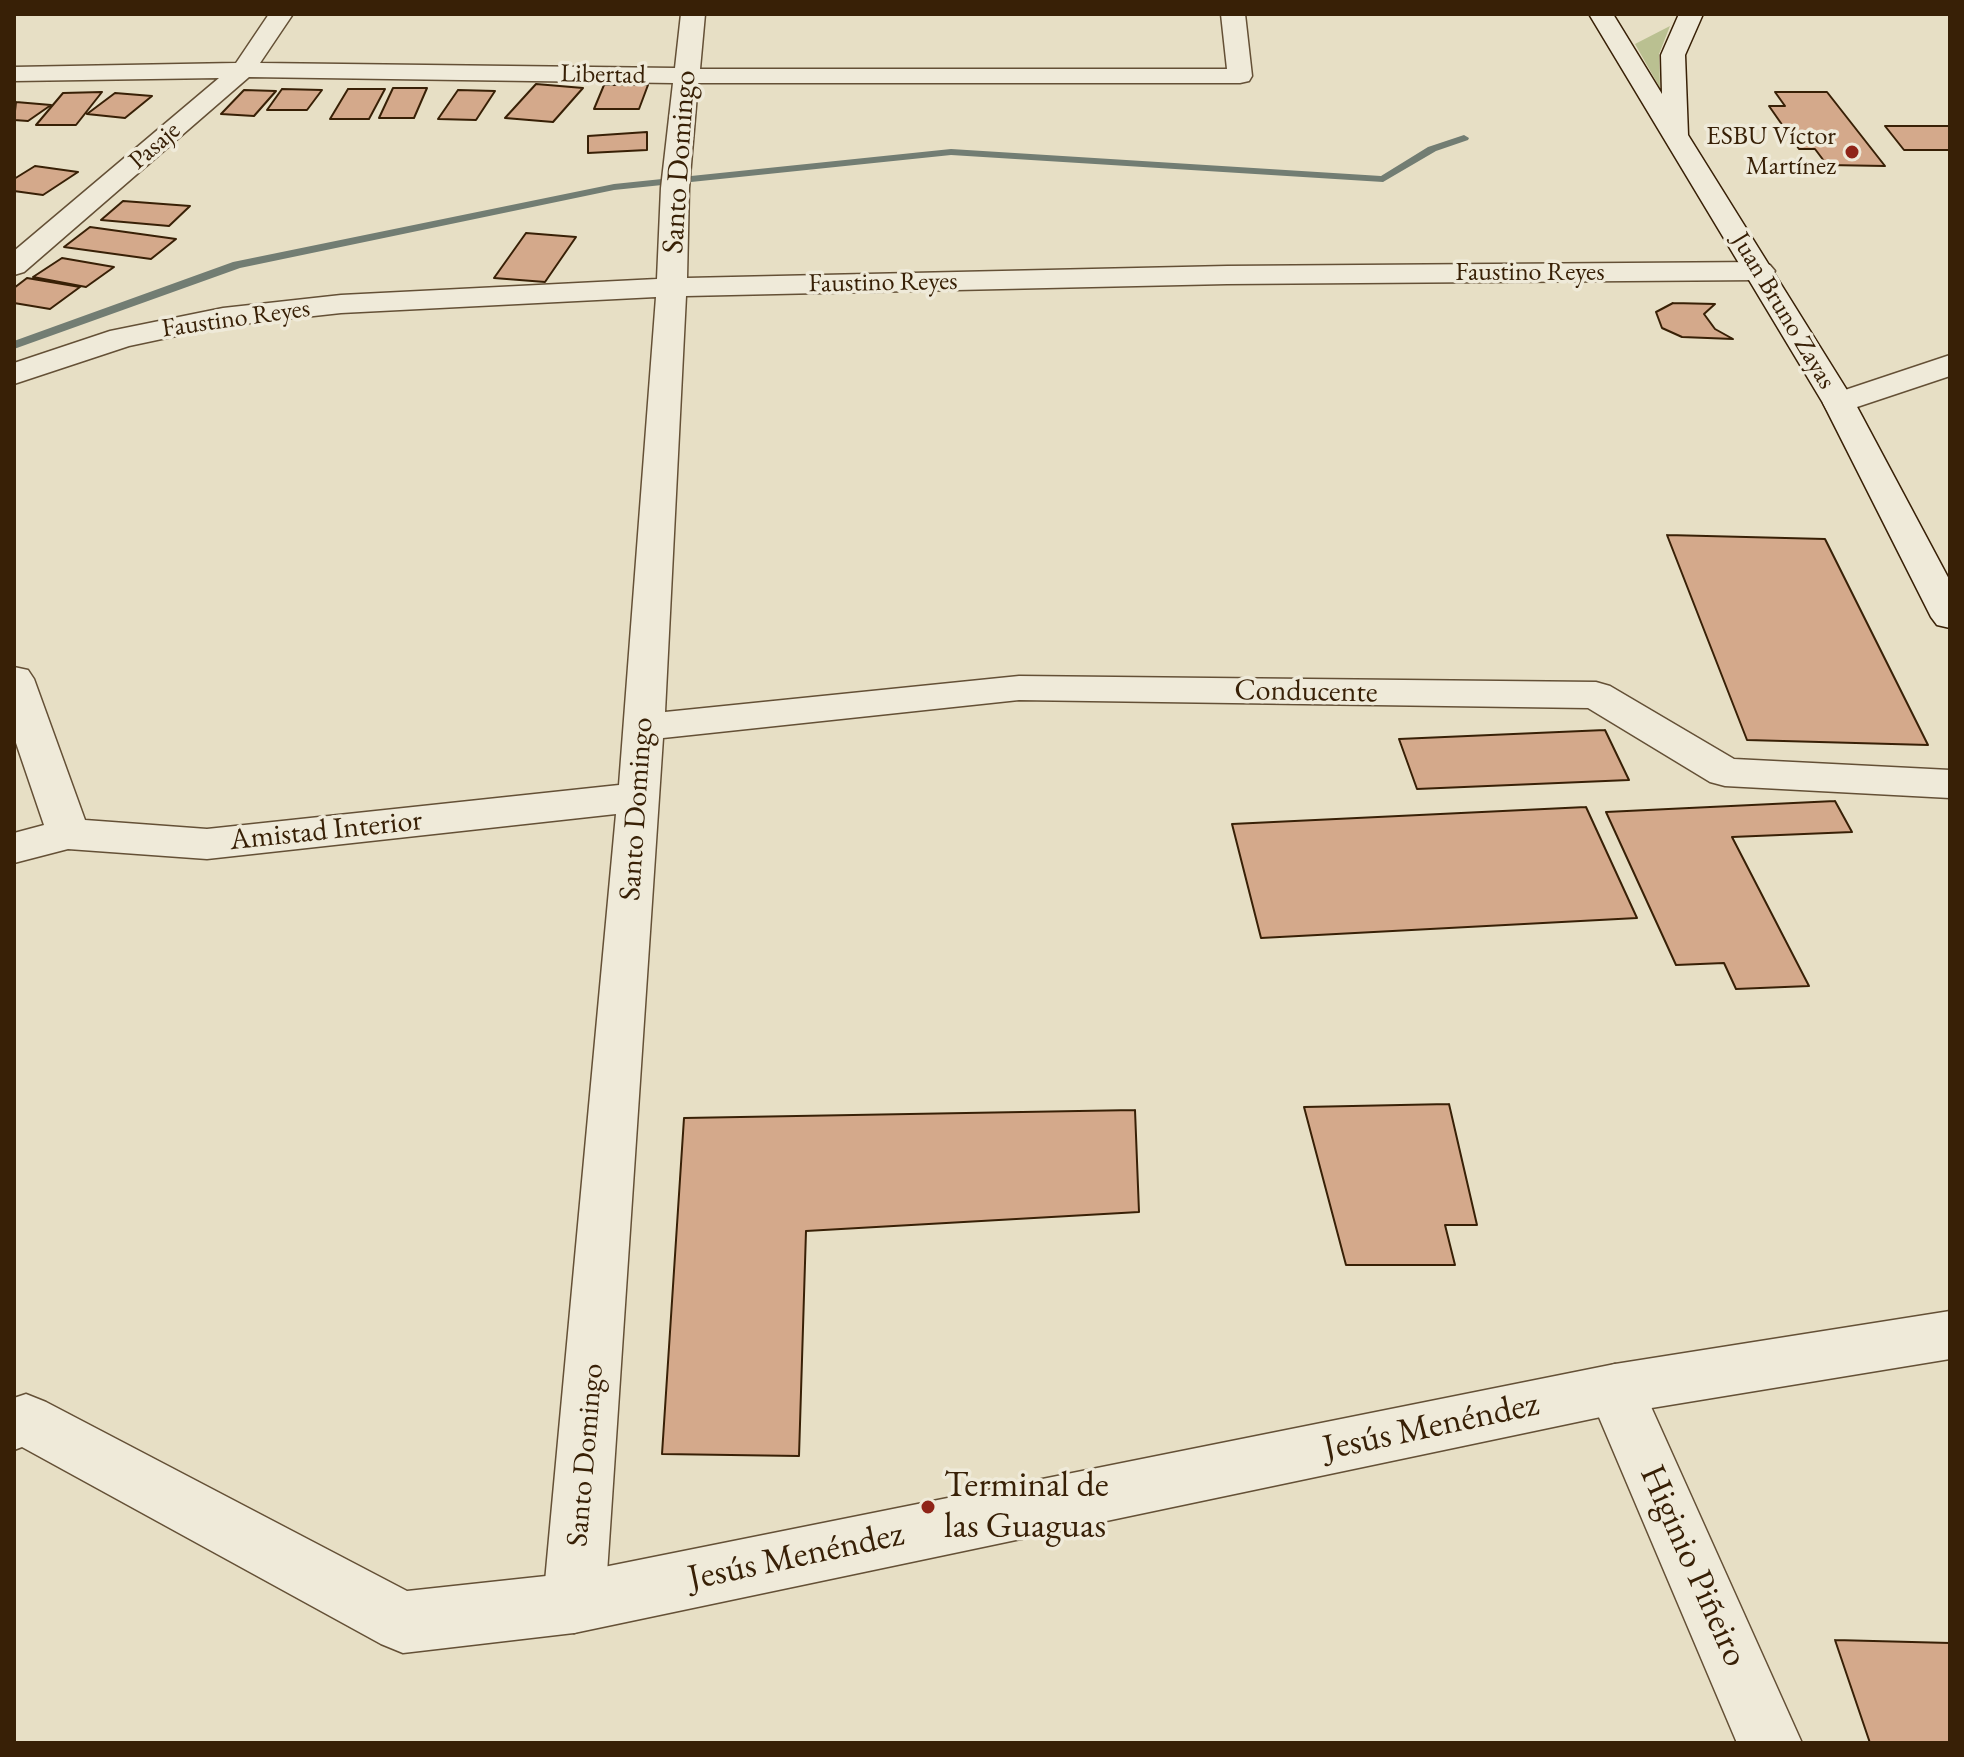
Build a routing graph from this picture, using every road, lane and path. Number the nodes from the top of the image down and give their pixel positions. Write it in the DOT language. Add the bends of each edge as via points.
graph roads {
  1 [pos="281,14"];
  2 [pos="693,14"];
  3 [pos="1233,14"];
  4 [pos="1601,14"];
  5 [pos="1681,17"];
  6 [pos="243,70"];
  7 [pos="14,74"];
  8 [pos="685,76"];
  9 [pos="1678,139"];
  10 [pos="14,266"];
  11 [pos="1760,271"];
  12 [pos="672,287"];
  13 [pos="1950,365"];
  14 [pos="14,374"];
  15 [pos="1839,403"];
  16 [pos="1950,617"];
  17 [pos="14,679"];
  18 [pos="642,727"];
  19 [pos="1950,784"];
  20 [pos="639,797"];
  21 [pos="68,834"];
  22 [pos="14,848"];
  23 [pos="1950,1335"];
  24 [pos="1615,1389"];
  25 [pos="14,1424"];
  26 [pos="574,1603"];
  27 [pos="1770,1743"];
  1 -- 6 [label="street, Pasaje"];
  2 -- 8 [label="street, Santo Domingo"];
  3 -- 8 [label="street, Libertad" via="1240,76"];
  4 -- 9 [label="street, Juan Bruno Zayas" via="1631,36"];
  5 -- 9 [label="street" via="1673,55"];
  6 -- 7 [label="street, Libertad"];
  6 -- 8 [label="street, Libertad"];
  6 -- 10 [label="street, Pasaje"];
  8 -- 12 [label="street, Santo Domingo"];
  9 -- 11 [label="street, Juan Bruno Zayas"];
  11 -- 12 [label="street, Faustino Reyes"];
  11 -- 15 [label="street, Juan Bruno Zayas"];
  12 -- 14 [label="street, Faustino Reyes" via="341,304 223,317 121,338"];
  12 -- 18 [label="street, Santo Domingo"];
  13 -- 15 [label="street"];
  15 -- 16 [label="street, Juan Bruno Zayas"];
  17 -- 21 [label="street"];
  18 -- 19 [label="street, Conducente" via="1019,688 1596,695 1725,772"];
  18 -- 20 [label="street, Santo Domingo"];
  20 -- 21 [label="street, Amistad Interior" via="207,844"];
  20 -- 26 [label="street, Santo Domingo"];
  21 -- 22 [label="street, Amistad Interior"];
  23 -- 24 [label="street, Jesús Menéndez"];
  24 -- 26 [label="street, Jesús Menéndez"];
  24 -- 27 [label="street, Higinio Piñeiro"];
  25 -- 26 [label="street, Jesús Menéndez" via="26,1420 403,1622"];
}
